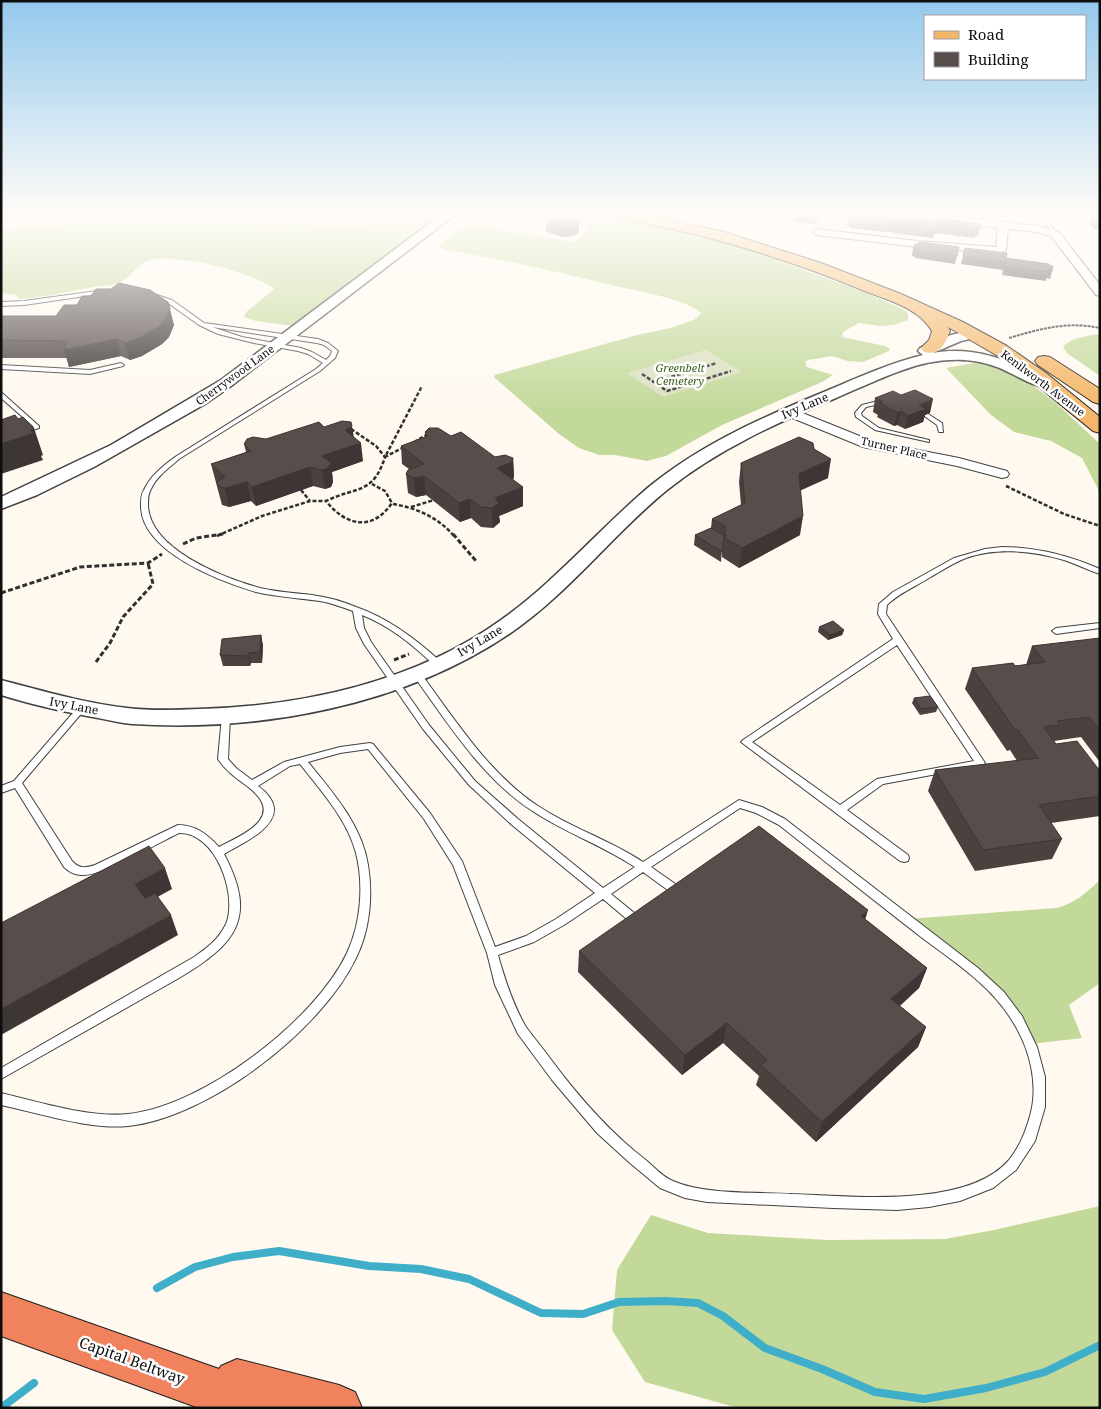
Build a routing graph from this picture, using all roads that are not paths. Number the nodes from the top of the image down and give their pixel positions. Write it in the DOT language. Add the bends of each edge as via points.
graph roads {
  1 [pos="364,280"];
  2 [pos="851,280"];
  3 [pos="883,280"];
  4 [pos="1090,280"];
  5 [pos="114,292"];
  6 [pos="1100,293"];
  7 [pos="143,294"];
  8 [pos="1,304"];
  9 [pos="919,308"];
  10 [pos="201,324"];
  11 [pos="973,334"];
  12 [pos="282,341"];
  13 [pos="930,348"];
  14 [pos="1028,351"];
  15 [pos="327,363"];
  16 [pos="121,365"];
  17 [pos="1,367"];
  18 [pos="889,370"];
  19 [pos="1048,386"];
  20 [pos="1,394"];
  21 [pos="1100,398"];
  22 [pos="894,402"];
  23 [pos="790,412"];
  24 [pos="925,414"];
  25 [pos="1100,427"];
  26 [pos="941,431"];
  27 [pos="1,438"];
  28 [pos="927,442"];
  29 [pos="1002,479"];
  30 [pos="1,504"];
  31 [pos="1100,572"];
  32 [pos="357,611"];
  33 [pos="1100,625"];
  34 [pos="1056,631"];
  35 [pos="898,640"];
  36 [pos="413,663"];
  37 [pos="438,664"];
  38 [pos="394,682"];
  39 [pos="1,687"];
  40 [pos="82,708"];
  41 [pos="226,716"];
  42 [pos="302,760"];
  43 [pos="17,783"];
  44 [pos="252,785"];
  45 [pos="1,790"];
  46 [pos="840,810"];
  47 [pos="218,852"];
  48 [pos="904,858"];
  49 [pos="644,867"];
  50 [pos="604,893"];
  51 [pos="684,897"];
  52 [pos="643,926"];
  53 [pos="492,953"];
  54 [pos="1,1074"];
  55 [pos="1,1099"];
  56 [pos="1,1314"];
  57 [pos="90,1346"];
  58 [pos="263,1408"];
  59 [pos="339,1408"];
  1 -- 12 [label="street, Cherrywood Lane"];
  2 -- 9 [label="main road, Kenilworth Avenue"];
  3 -- 14 [label="main road, Kenilworth Avenue" via="939,302"];
  4 -- 6 [label="street"];
  5 -- 8 [label="lane"];
  7 -- 10 [label="lane" via="176,303"];
  9 -- 11 [label="main road, Kenilworth Avenue"];
  9 -- 13 [label="main road" via="935,321 941,332 937,343"];
  10 -- 12 [label="lane"];
  10 -- 12 [label="lane" via="223,334"];
  11 -- 13 [label="street, Ivy Lane"];
  11 -- 14 [label="main road"];
  11 -- 19 [label="main road, Kenilworth Avenue" via="1019,362"];
  12 -- 15 [label="lane"];
  12 -- 15 [label="lane" via="318,341 332,347 335,351"];
  12 -- 30 [label="street, Cherrywood Lane" via="172,418 115,450"];
  13 -- 18 [label="street, Ivy Lane"];
  14 -- 21 [label="main road, Kenilworth Avenue"];
  15 -- 32 [label="lane" via="164,467 145,494 144,508 148,522 164,541 190,562 213,574 258,590 329,601"];
  16 -- 17 [label="lane" via="90,372"];
  18 -- 19 [label="street, Ivy Lane" via="931,358 966,356 1002,363"];
  18 -- 23 [label="street, Ivy Lane"];
  19 -- 25 [label="main road, Kenilworth Avenue"];
  20 -- 27 [label="lane" via="37,427"];
  22 -- 28 [label="lane" via="878,401 864,406 858,413 862,421 887,433"];
  23 -- 29 [label="street, Turner Place" via="868,444 959,462"];
  23 -- 37 [label="street, Ivy Lane" via="732,439 681,471 620,522 542,599 517,619"];
  24 -- 26 [label="lane" via="940,424"];
  31 -- 35 [label="lane" via="1036,551 1001,549 968,555 882,604 882,614"];
  32 -- 37 [label="lane" via="399,631"];
  32 -- 38 [label="lane" via="366,642"];
  33 -- 34 [label="lane"];
  35 -- 46 [label="lane" via="980,763 880,781"];
  35 -- 46 [label="lane" via="746,742"];
  36 -- 37 [label="street, Ivy Lane"];
  36 -- 38 [label="street, Ivy Lane"];
  36 -- 49 [label="lane" via="456,729 519,796 547,816 614,848"];
  38 -- 41 [label="street, Ivy Lane" via="305,705"];
  38 -- 50 [label="lane" via="472,783"];
  39 -- 40 [label="street, Ivy Lane"];
  40 -- 41 [label="street, Ivy Lane" via="128,716"];
  40 -- 43 [label="lane"];
  41 -- 44 [label="lane" via="223,760 237,776"];
  42 -- 44 [label="lane" via="287,764"];
  42 -- 53 [label="lane" via="370,746 427,816 458,864"];
  42 -- 55 [label="lane" via="354,834 364,869 364,911 352,956 319,1005 280,1043 233,1077 182,1104 148,1116 109,1120"];
  43 -- 45 [label="lane"];
  43 -- 47 [label="lane" via="68,864 78,872 99,868 184,828"];
  44 -- 47 [label="lane" via="267,800 268,817 261,828"];
  46 -- 48 [label="lane"];
  47 -- 54 [label="lane" via="235,887 236,904 225,937 166,980"];
  49 -- 50 [label="lane"];
  49 -- 51 [label="lane"];
  49 -- 53 [label="lane" via="739,804 759,810 787,826 950,953 1000,995 1017,1018 1038,1070 1040,1098 1034,1132 1021,1156 987,1185 951,1199 913,1204 800,1201 685,1192 665,1184 634,1159 601,1129 556,1076 522,1030 501,985"];
  50 -- 52 [label="lane"];
  50 -- 53 [label="lane" via="530,939"];
  56 -- 57 [label="highway, Capital Beltway"];
  57 -- 58 [label="highway, Capital Beltway"];
  57 -- 59 [label="highway"];
}
